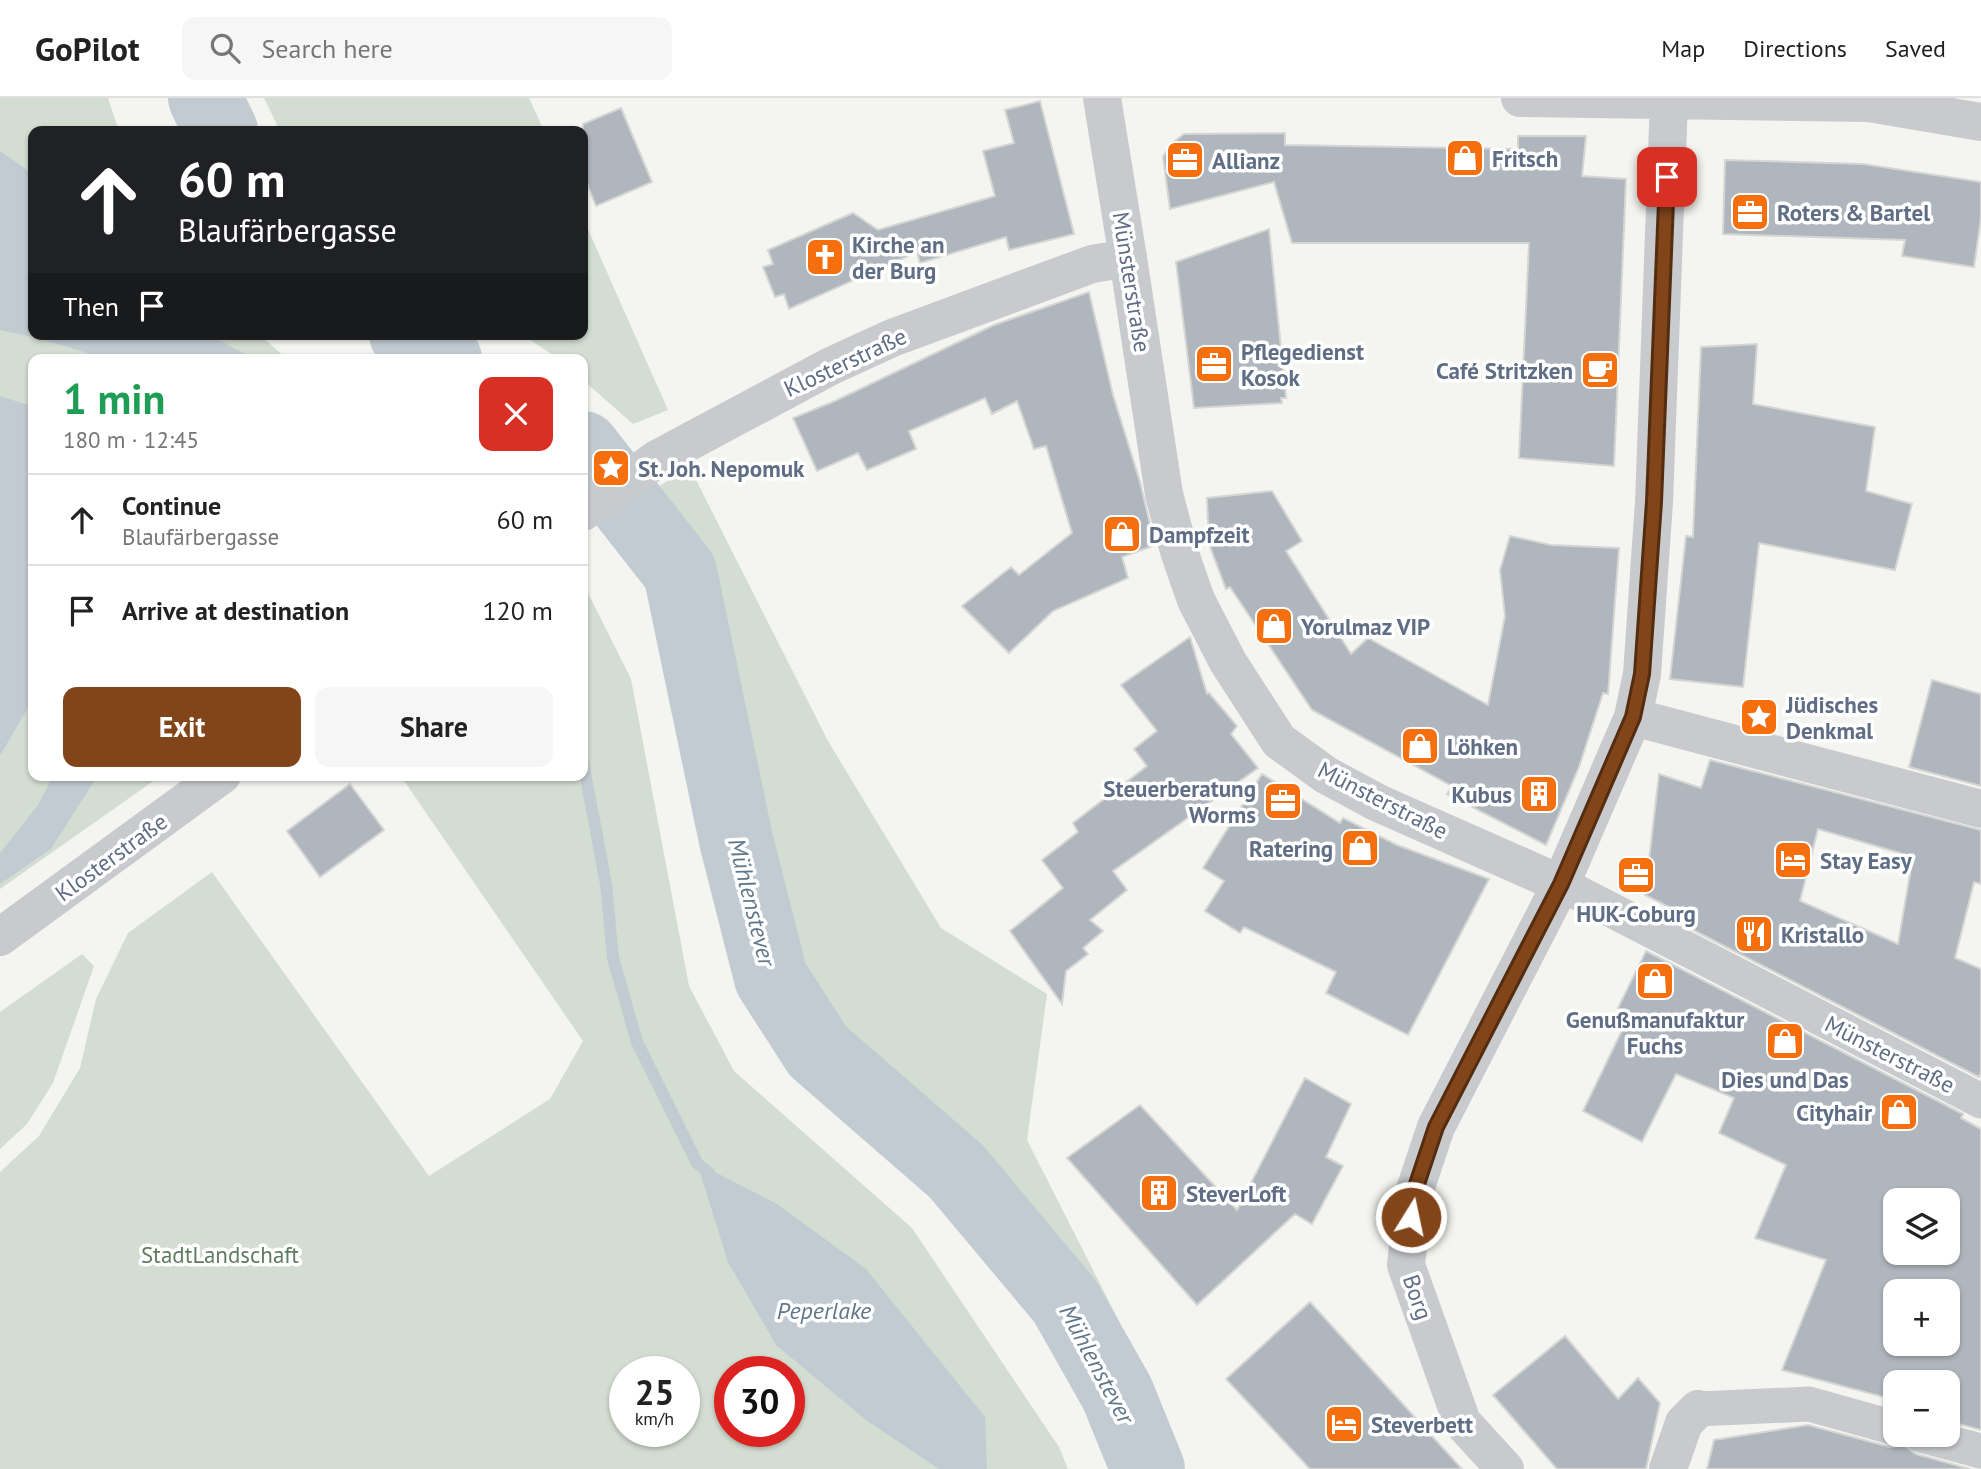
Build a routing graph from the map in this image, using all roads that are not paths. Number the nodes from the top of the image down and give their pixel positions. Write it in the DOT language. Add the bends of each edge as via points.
graph roads {
  1 [pos="1102,98"];
  2 [pos="1520,98"];
  3 [pos="1669,100"];
  4 [pos="1981,122"];
  5 [pos="1128,258"];
  6 [pos="588,508"];
  7 [pos="1633,717"];
  8 [pos="214,781"];
  9 [pos="1981,809"];
  10 [pos="1561,884"];
  11 [pos="0,937"];
  12 [pos="1981,1101"];
  13 [pos="1698,1409"];
  14 [pos="1883,1425"];
  15 [pos="1960,1445"];
  16 [pos="1981,1451"];
  17 [pos="1505,1469"];
  18 [pos="1668,1469"];
  1 -- 5 [label="street, Münsterstraße"];
  2 -- 3 [label="street"];
  3 -- 4 [label="street" via="1869,103"];
  3 -- 7 [label="street, Borg" via="1654,502 1642,674"];
  5 -- 6 [label="street, Klosterstraße" via="1092,264 892,338 831,366 657,459"];
  5 -- 10 [label="street, Münsterstraße" via="1164,494 1179,551 1196,600 1228,662 1279,741 1326,775 1378,803"];
  7 -- 9 [label="street"];
  7 -- 10 [label="street, Borg"];
  8 -- 11 [label="street, Klosterstraße"];
  10 -- 12 [label="street, Münsterstraße"];
  10 -- 17 [label="street, Borg" via="1436,1127 1414,1193 1406,1265 1462,1422"];
  13 -- 14 [label="street" via="1809,1404"];
  13 -- 18 [label="street" via="1685,1423"];
  15 -- 16 [label="street"];
}
